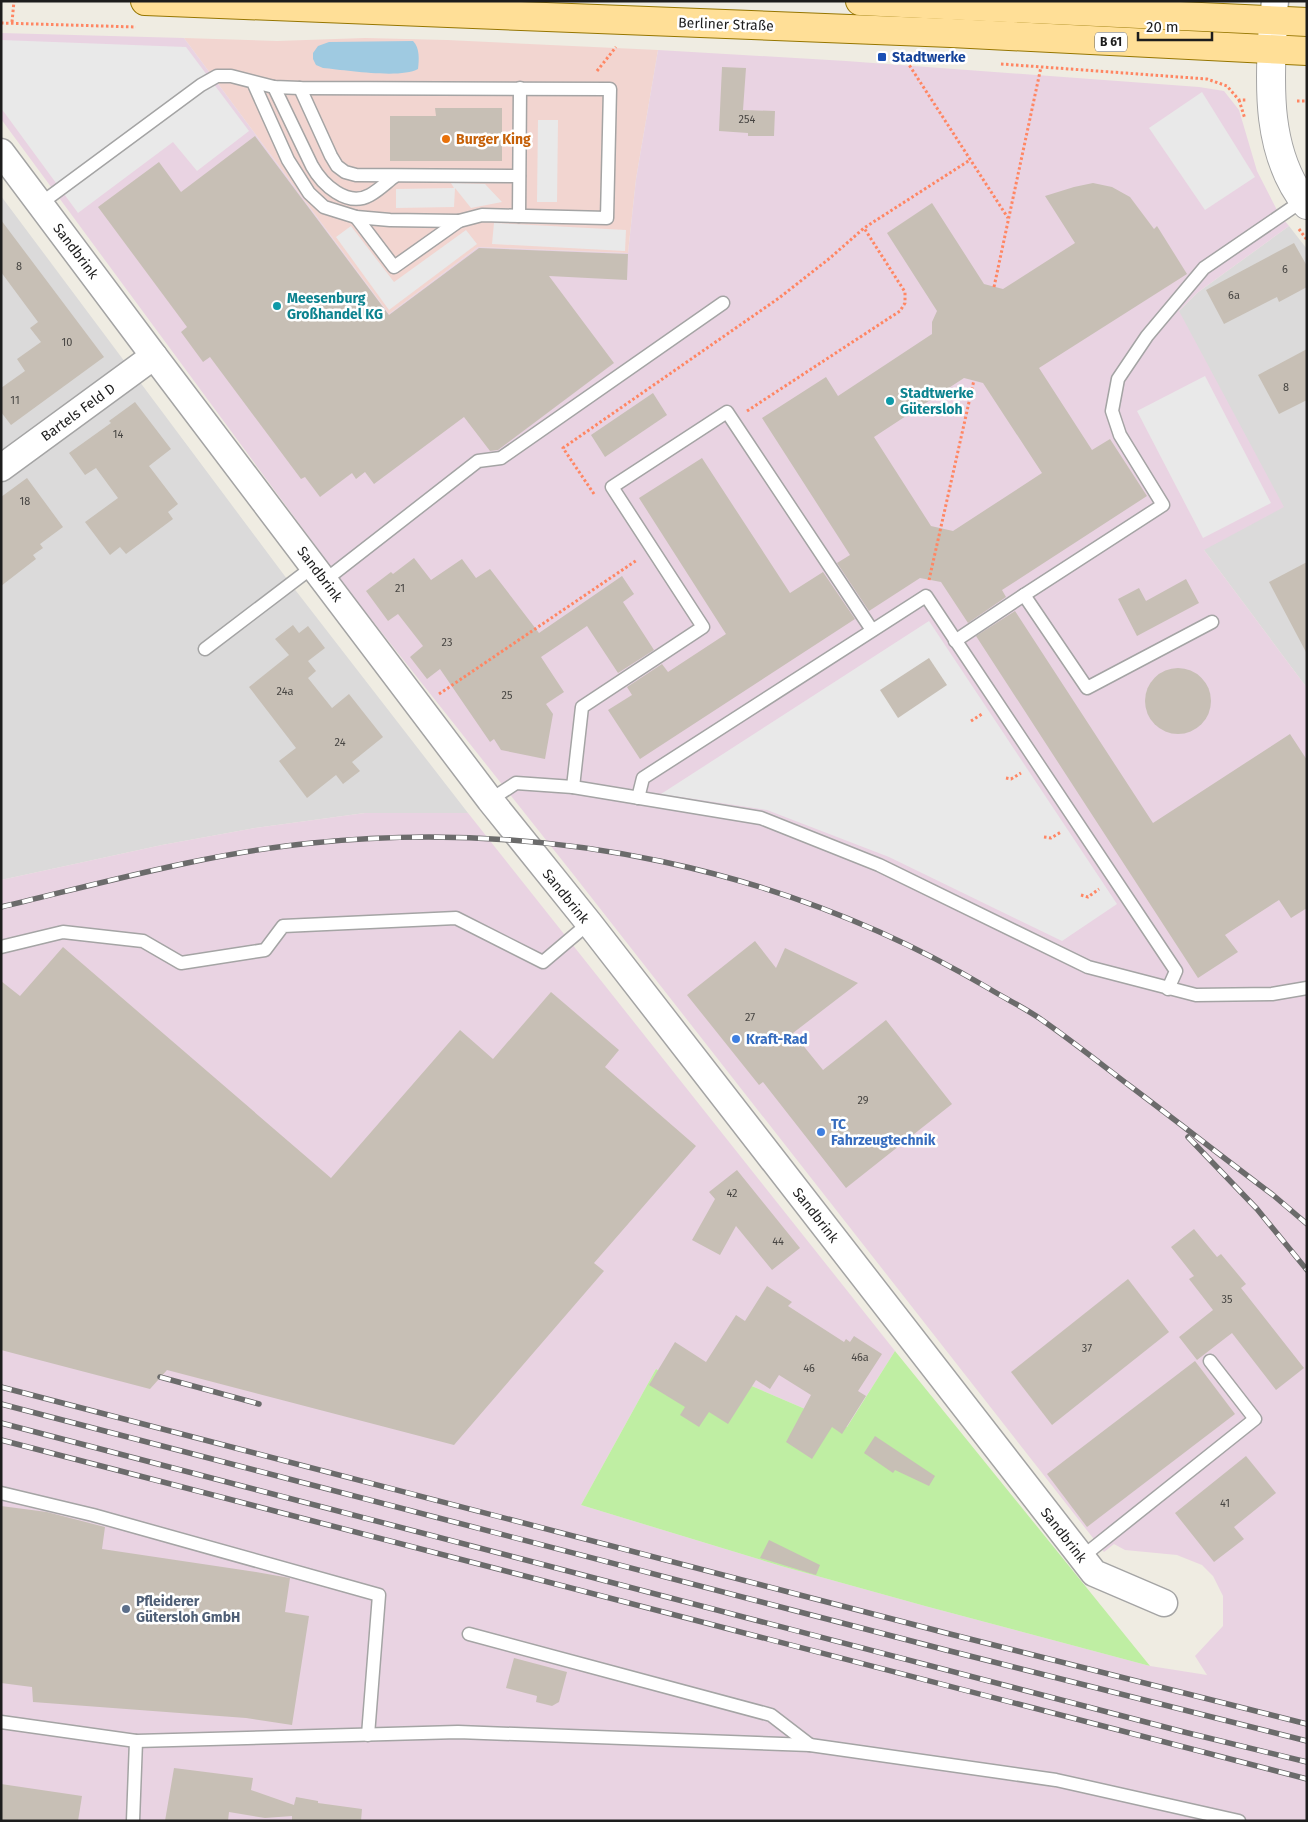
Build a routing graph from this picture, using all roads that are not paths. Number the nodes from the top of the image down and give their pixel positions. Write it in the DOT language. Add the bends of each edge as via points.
graph roads {
  1 [pos="145,1"];
  2 [pos="860,1"];
  3 [pos="1274,11"];
  4 [pos="1307,22"];
  5 [pos="1271,50"];
  6 [pos="1307,51"];
  7 [pos="253,82"];
  8 [pos="274,86"];
  9 [pos="300,88"];
  10 [pos="520,88"];
  11 [pos="1,152"];
  12 [pos="395,176"];
  13 [pos="519,176"];
  14 [pos="1305,201"];
  15 [pos="40,204"];
  16 [pos="519,216"];
  17 [pos="356,217"];
  18 [pos="459,221"];
  19 [pos="723,303"];
  20 [pos="154,356"];
  21 [pos="1,468"];
  22 [pos="319,573"];
  23 [pos="1024,596"];
  24 [pos="1212,622"];
  25 [pos="872,630"];
  26 [pos="956,640"];
  27 [pos="205,649"];
  28 [pos="573,787"];
  29 [pos="638,798"];
  30 [pos="490,800"];
  31 [pos="588,923"];
  32 [pos="1,947"];
  33 [pos="1307,988"];
  34 [pos="1168,989"];
  35 [pos="1210,1361"];
  36 [pos="1,1493"];
  37 [pos="1082,1557"];
  38 [pos="1164,1603"];
  39 [pos="469,1634"];
  40 [pos="1,1722"];
  41 [pos="368,1735"];
  42 [pos="136,1741"];
  43 [pos="810,1745"];
  44 [pos="133,1821"];
  45 [pos="1239,1821"];
  1 -- 5 [label="main road, Berliner Straße / B 61" via="951,33"];
  2 -- 3 [label="main road, B 61"];
  3 -- 4 [label="main road, B 61"];
  3 -- 5 [label="street"];
  5 -- 6 [label="main road, Berliner Straße / B 61"];
  5 -- 14 [label="street" via="1273,127 1284,167"];
  7 -- 8 [label="lane"];
  7 -- 15 [label="lane" via="217,76 201,85"];
  7 -- 17 [label="lane" via="288,160 309,193 324,207"];
  8 -- 9 [label="lane"];
  8 -- 12 [label="lane" via="312,166 328,187 348,197 362,198"];
  9 -- 10 [label="lane"];
  9 -- 12 [label="lane" via="337,166 356,175"];
  10 -- 13 [label="lane"];
  10 -- 16 [label="lane" via="610,89 607,218"];
  11 -- 15 [label="street, Sandbrink"];
  12 -- 13 [label="lane"];
  13 -- 16 [label="lane"];
  14 -- 23 [label="lane" via="1204,268 1147,336 1118,379 1112,411 1120,435 1163,505"];
  15 -- 20 [label="street, Sandbrink"];
  16 -- 18 [label="lane" via="482,215"];
  17 -- 18 [label="lane"];
  17 -- 18 [label="lane" via="394,267"];
  19 -- 22 [label="lane" via="501,458 478,461"];
  20 -- 21 [label="street, Bartels Feld D"];
  20 -- 22 [label="street, Sandbrink"];
  22 -- 27 [label="lane"];
  22 -- 30 [label="street, Sandbrink"];
  23 -- 24 [label="lane" via="1087,688"];
  23 -- 26 [label="lane"];
  25 -- 26 [label="lane" via="926,596"];
  25 -- 28 [label="lane" via="727,412 612,487 703,627 582,707"];
  25 -- 29 [label="lane" via="643,778"];
  26 -- 34 [label="lane" via="1176,971"];
  28 -- 29 [label="lane"];
  28 -- 30 [label="lane" via="516,783"];
  29 -- 34 [label="lane" via="761,818 879,865 1088,967"];
  30 -- 31 [label="street, Sandbrink"];
  31 -- 32 [label="lane" via="543,962 456,918 283,926 265,950 181,963 143,941 63,932"];
  31 -- 37 [label="street, Sandbrink"];
  33 -- 34 [label="lane" via="1272,994 1196,995"];
  35 -- 37 [label="lane" via="1255,1419"];
  36 -- 41 [label="lane" via="94,1515 379,1595"];
  37 -- 38 [label="street, Sandbrink" via="1094,1573"];
  39 -- 43 [label="lane" via="771,1714"];
  40 -- 42 [label="lane"];
  41 -- 42 [label="lane"];
  41 -- 43 [label="lane" via="458,1732"];
  42 -- 44 [label="lane"];
  43 -- 45 [label="lane" via="1056,1780"];
}
